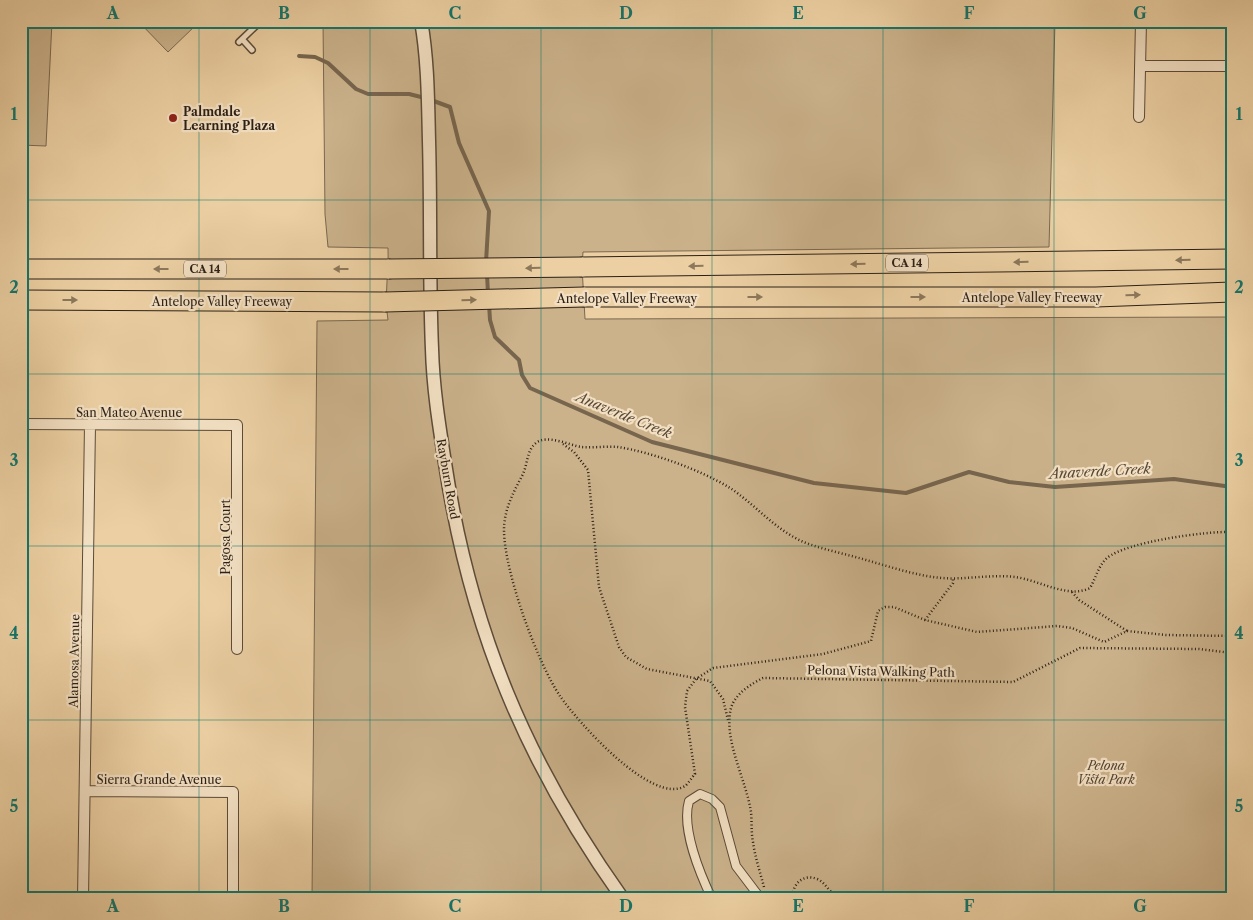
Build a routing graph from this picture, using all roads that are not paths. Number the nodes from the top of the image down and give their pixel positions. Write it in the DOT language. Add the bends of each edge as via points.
graph roads {
  1 [pos="261,21"];
  2 [pos="420,21"];
  3 [pos="1141,21"];
  4 [pos="252,50"];
  5 [pos="1140,66"];
  6 [pos="1232,66"];
  7 [pos="1139,117"];
  8 [pos="1232,259"];
  9 [pos="21,268"];
  10 [pos="1232,292"];
  11 [pos="21,300"];
  12 [pos="21,424"];
  13 [pos="90,424"];
  14 [pos="237,425"];
  15 [pos="237,649"];
  16 [pos="85,791"];
  17 [pos="83,899"];
  18 [pos="233,899"];
  19 [pos="623,899"];
  20 [pos="712,899"];
  21 [pos="761,899"];
  1 -- 4 [label="lane" via="240,41"];
  2 -- 19 [label="street, Rayburn Road" via="428,99 432,350 437,413 458,536 493,660 519,724 551,788 586,847"];
  3 -- 5 [label="street"];
  5 -- 6 [label="street"];
  5 -- 7 [label="street"];
  8 -- 9 [label="highway, CA 14, one-way, bridge" via="389,269"];
  11 -- 10 [label="highway, Antelope Valley Freeway, one-way, bridge" via="385,302 584,297 1096,297"];
  12 -- 13 [label="street, San Mateo Avenue"];
  13 -- 14 [label="street, San Mateo Avenue"];
  13 -- 16 [label="street, Alamosa Avenue"];
  14 -- 15 [label="street, Pagosa Court"];
  16 -- 17 [label="street, Alamosa Avenue"];
  16 -- 18 [label="street, Sierra Grande Avenue" via="234,792"];
  20 -- 21 [label="street" via="692,846 688,816 690,801 700,794 720,807 736,866"];
}
